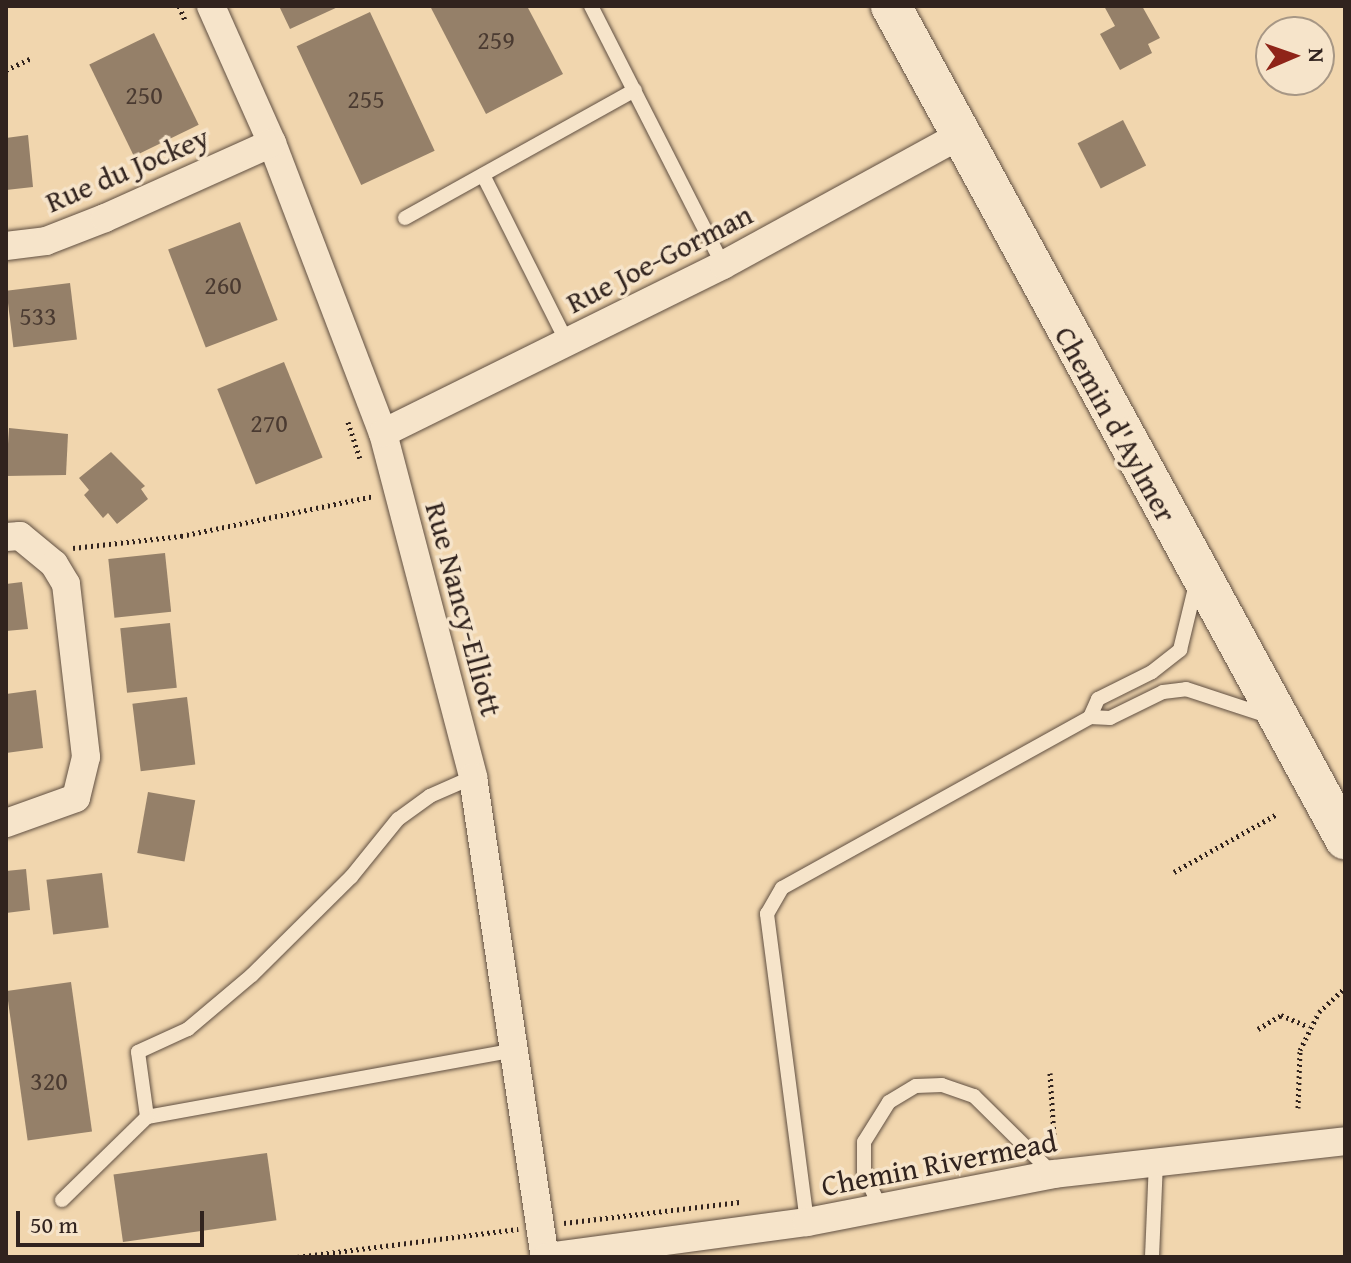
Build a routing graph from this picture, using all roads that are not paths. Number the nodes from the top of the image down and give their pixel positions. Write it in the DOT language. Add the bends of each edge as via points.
graph roads {
  1 [pos="211,6"];
  2 [pos="591,6"];
  3 [pos="891,6"];
  4 [pos="635,90"];
  5 [pos="962,134"];
  6 [pos="272,143"];
  7 [pos="483,175"];
  8 [pos="405,218"];
  9 [pos="6,246"];
  10 [pos="723,265"];
  11 [pos="567,342"];
  12 [pos="383,433"];
  13 [pos="6,537"];
  14 [pos="1198,572"];
  15 [pos="1090,717"];
  16 [pos="1280,721"];
  17 [pos="473,777"];
  18 [pos="6,823"];
  19 [pos="1345,839"];
  20 [pos="515,1050"];
  21 [pos="147,1117"];
  22 [pos="1345,1141"];
  23 [pos="1156,1163"];
  24 [pos="1053,1174"];
  25 [pos="62,1200"];
  26 [pos="880,1207"];
  27 [pos="807,1222"];
  28 [pos="546,1257"];
  29 [pos="1152,1257"];
  1 -- 6 [label="street, Rue Nancy-Elliott"];
  2 -- 4 [label="lane"];
  3 -- 5 [label="main road, Chemin d'Aylmer"];
  4 -- 7 [label="lane"];
  4 -- 10 [label="lane"];
  5 -- 10 [label="street, Rue Joe-Gorman"];
  5 -- 14 [label="main road, Chemin d'Aylmer"];
  6 -- 9 [label="street, Rue du Jockey" via="46,241"];
  6 -- 12 [label="street, Rue Nancy-Elliott"];
  7 -- 8 [label="lane"];
  7 -- 11 [label="lane"];
  10 -- 11 [label="street, Rue Joe-Gorman"];
  11 -- 12 [label="street, Rue Joe-Gorman"];
  12 -- 17 [label="street, Rue Nancy-Elliott" via="386,494"];
  13 -- 18 [label="street" via="20,536 54,564 66,584 86,757 76,798"];
  14 -- 15 [label="lane" via="1180,650 1152,672 1098,699"];
  14 -- 16 [label="main road, Chemin d'Aylmer"];
  15 -- 16 [label="lane" via="1110,718 1163,692 1186,689"];
  15 -- 27 [label="lane" via="782,888 772,900 767,914"];
  16 -- 19 [label="main road, Chemin d'Aylmer"];
  17 -- 20 [label="street, Rue Nancy-Elliott"];
  17 -- 21 [label="lane" via="430,796 398,819 351,877 252,975 188,1029 138,1052"];
  20 -- 21 [label="lane"];
  20 -- 28 [label="street, Rue Nancy-Elliott"];
  21 -- 25 [label="lane"];
  22 -- 23 [label="street, Chemin Rivermead"];
  23 -- 24 [label="street, Chemin Rivermead"];
  23 -- 29 [label="lane"];
  24 -- 26 [label="street, Chemin Rivermead"];
  24 -- 26 [label="lane" via="974,1096 942,1085 916,1086 889,1102 864,1142 864,1172"];
  26 -- 27 [label="street, Chemin Rivermead"];
  27 -- 28 [label="street, Chemin Rivermead"];
}
